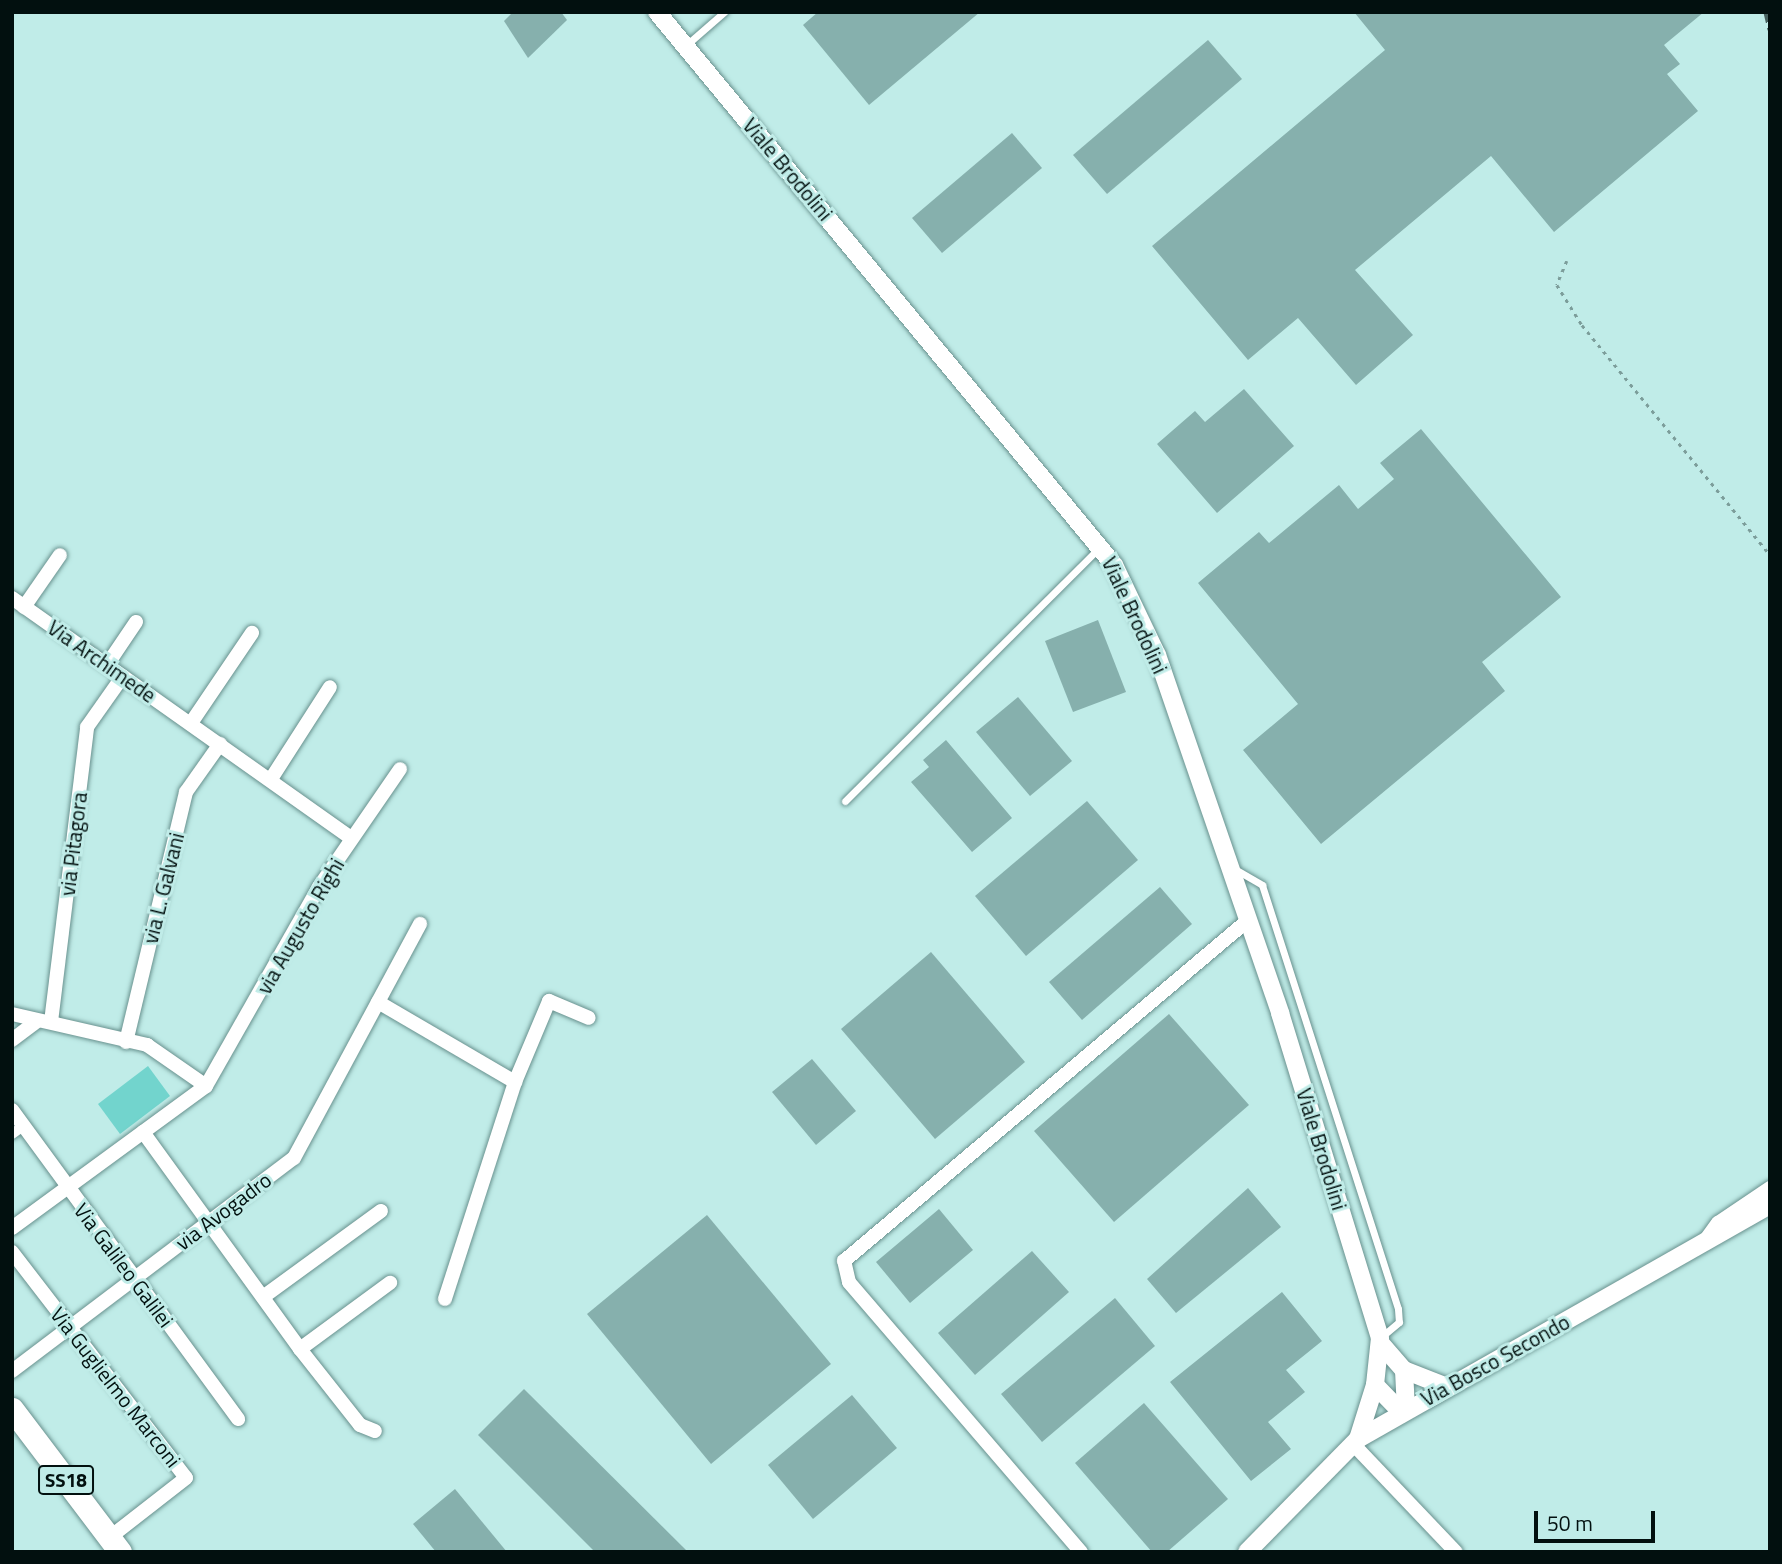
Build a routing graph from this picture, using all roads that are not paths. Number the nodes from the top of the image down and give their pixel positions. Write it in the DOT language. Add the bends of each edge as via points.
graph roads {
  1 [pos="657,12"];
  2 [pos="724,12"];
  3 [pos="685,46"];
  4 [pos="1102,545"];
  5 [pos="60,555"];
  6 [pos="18,603"];
  7 [pos="136,622"];
  8 [pos="252,633"];
  9 [pos="107,665"];
  10 [pos="123,676"];
  11 [pos="330,687"];
  12 [pos="191,723"];
  13 [pos="220,744"];
  14 [pos="400,769"];
  15 [pos="271,779"];
  16 [pos="845,802"];
  17 [pos="351,838"];
  18 [pos="1227,865"];
  19 [pos="1247,920"];
  20 [pos="420,923"];
  21 [pos="378,1002"];
  22 [pos="12,1014"];
  23 [pos="589,1018"];
  24 [pos="44,1022"];
  25 [pos="12,1040"];
  26 [pos="126,1042"];
  27 [pos="514,1082"];
  28 [pos="206,1086"];
  29 [pos="12,1110"];
  30 [pos="18,1130"];
  31 [pos="143,1132"];
  32 [pos="67,1188"];
  33 [pos="1770,1188"];
  34 [pos="1770,1205"];
  35 [pos="380,1211"];
  36 [pos="208,1222"];
  37 [pos="12,1228"];
  38 [pos="1703,1245"];
  39 [pos="12,1252"];
  40 [pos="134,1279"];
  41 [pos="390,1283"];
  42 [pos="263,1297"];
  43 [pos="445,1299"];
  44 [pos="69,1328"];
  45 [pos="1381,1342"];
  46 [pos="300,1349"];
  47 [pos="1404,1370"];
  48 [pos="12,1371"];
  49 [pos="1375,1385"];
  50 [pos="1447,1387"];
  51 [pos="12,1409"];
  52 [pos="1404,1411"];
  53 [pos="238,1419"];
  54 [pos="375,1431"];
  55 [pos="1355,1441"];
  56 [pos="114,1545"];
  57 [pos="1081,1552"];
  58 [pos="1247,1552"];
  59 [pos="1456,1552"];
  1 -- 3 [label="street, Viale Brodolini"];
  2 -- 3 [label="lane"];
  3 -- 4 [label="street, Viale Brodolini"];
  4 -- 16 [label="lane"];
  4 -- 18 [label="street, Viale Brodolini" via="1157,655"];
  5 -- 6 [label="street"];
  6 -- 9 [label="street, Via Archimede"];
  7 -- 9 [label="street"];
  8 -- 12 [label="street"];
  9 -- 10 [label="street, Via Archimede"];
  10 -- 12 [label="street, Via Archimede"];
  10 -- 24 [label="street, via Pitagora" via="87,727"];
  11 -- 15 [label="street"];
  12 -- 13 [label="street, Via Archimede"];
  13 -- 15 [label="street, Via Archimede"];
  13 -- 26 [label="street, via L. Galvani" via="187,792"];
  14 -- 17 [label="street, via Augusto Righi"];
  15 -- 17 [label="street, Via Archimede"];
  17 -- 28 [label="street, via Augusto Righi"];
  18 -- 19 [label="street, Viale Brodolini"];
  18 -- 45 [label="lane" via="1262,885 1398,1309 1399,1322"];
  19 -- 45 [label="street, Viale Brodolini"];
  19 -- 57 [label="street" via="844,1261 849,1282"];
  20 -- 21 [label="street, via Avogadro"];
  21 -- 27 [label="street"];
  21 -- 36 [label="street, via Avogadro" via="293,1158"];
  22 -- 24 [label="street"];
  23 -- 27 [label="street" via="549,1001"];
  24 -- 25 [label="street"];
  24 -- 26 [label="street"];
  26 -- 28 [label="street" via="185,1066"];
  27 -- 43 [label="street"];
  28 -- 31 [label="street"];
  29 -- 30 [label="street, Via Galileo Galilei"];
  30 -- 32 [label="street, Via Galileo Galilei"];
  31 -- 32 [label="street"];
  31 -- 36 [label="street"];
  32 -- 37 [label="street"];
  32 -- 40 [label="street, Via Galileo Galilei"];
  33 -- 38 [label="street" via="1718,1223"];
  34 -- 38 [label="street, Via Bosco Secondo"];
  35 -- 42 [label="street"];
  36 -- 40 [label="street, via Avogadro"];
  36 -- 42 [label="street"];
  38 -- 50 [label="street, Via Bosco Secondo"];
  39 -- 44 [label="street, Via Guglielmo Marconi"];
  40 -- 44 [label="street, via Avogadro"];
  40 -- 53 [label="street, Via Galileo Galilei"];
  41 -- 46 [label="street"];
  42 -- 46 [label="street"];
  44 -- 48 [label="street, via Avogadro"];
  44 -- 56 [label="street, Via Guglielmo Marconi" via="186,1478"];
  45 -- 47 [label="street"];
  45 -- 49 [label="street"];
  46 -- 54 [label="street" via="360,1425"];
  47 -- 50 [label="street"];
  47 -- 52 [label="street"];
  49 -- 52 [label="street"];
  49 -- 55 [label="street"];
  50 -- 52 [label="street, Via Bosco Secondo"];
  51 -- 56 [label="main road, SS18"];
  52 -- 55 [label="street, Via Bosco Secondo"];
  55 -- 58 [label="street, Via Bosco Secondo"];
  55 -- 59 [label="street"];
}
